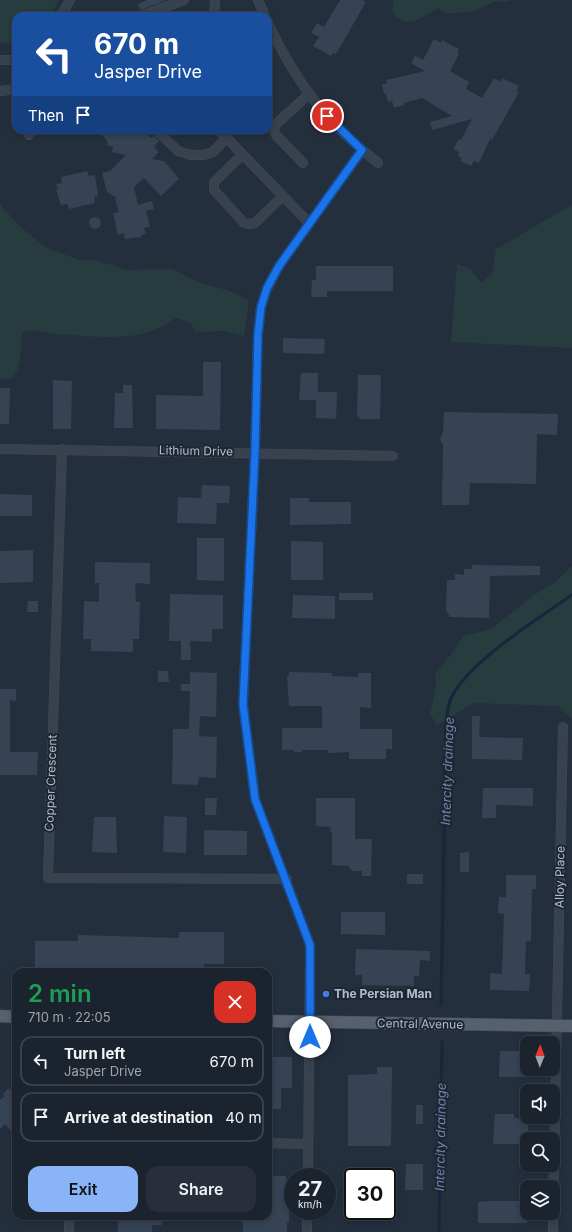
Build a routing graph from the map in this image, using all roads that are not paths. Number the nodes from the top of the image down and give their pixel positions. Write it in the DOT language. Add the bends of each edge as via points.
graph roads {
  1 [pos="70,0"];
  2 [pos="184,0"];
  3 [pos="215,0"];
  4 [pos="258,0"];
  5 [pos="63,12"];
  6 [pos="152,12"];
  7 [pos="214,12"];
  8 [pos="263,12"];
  9 [pos="272,41"];
  10 [pos="0,60"];
  11 [pos="12,60"];
  12 [pos="12,90"];
  13 [pos="0,91"];
  14 [pos="309,94"];
  15 [pos="160,134"];
  16 [pos="222,134"];
  17 [pos="226,138"];
  18 [pos="362,150"];
  19 [pos="242,155"];
  20 [pos="303,163"];
  21 [pos="378,163"];
  22 [pos="283,196"];
  23 [pos="310,222"];
  24 [pos="0,449"];
  25 [pos="62,449"];
  26 [pos="255,452"];
  27 [pos="393,456"];
  28 [pos="563,727"];
  29 [pos="286,879"];
  30 [pos="0,1016"];
  31 [pos="12,1017"];
  32 [pos="272,1021"];
  33 [pos="310,1022"];
  34 [pos="572,1026"];
  35 [pos="556,1027"];
  36 [pos="272,1143"];
  37 [pos="308,1144"];
  38 [pos="308,1168"];
  39 [pos="553,1180"];
  40 [pos="70,1220"];
  41 [pos="308,1220"];
  42 [pos="553,1220"];
  43 [pos="69,1232"];
  44 [pos="307,1232"];
  45 [pos="552,1232"];
  1 -- 5 [label="street"];
  2 -- 6 [label="street"];
  3 -- 7 [label="street"];
  4 -- 8 [label="street"];
  9 -- 14 [label="street"];
  10 -- 11 [label="street"];
  12 -- 13 [label="street"];
  14 -- 18 [label="street" via="327,116"];
  14 -- 20 [label="street" via="275,125 274,130"];
  15 -- 17 [label="street" via="178,151 191,155 212,152"];
  16 -- 17 [label="street"];
  17 -- 19 [label="street"];
  18 -- 21 [label="street"];
  18 -- 23 [label="street"];
  19 -- 22 [label="street"];
  19 -- 22 [label="street" via="214,182 214,190 244,223 255,222"];
  22 -- 23 [label="street"];
  23 -- 26 [label="street" via="279,266 267,288 261,307"];
  24 -- 25 [label="street, Lithium Drive"];
  25 -- 26 [label="street, Lithium Drive"];
  25 -- 29 [label="street, Copper Crescent" via="48,878"];
  26 -- 27 [label="street, Lithium Drive"];
  26 -- 29 [label="street" via="243,704 255,799"];
  28 -- 35 [label="street, Alloy Place"];
  29 -- 33 [label="street" via="310,945"];
  30 -- 31 [label="main road"];
  32 -- 33 [label="main road, Central Avenue"];
  33 -- 35 [label="main road, Central Avenue"];
  33 -- 37 [label="street"];
  34 -- 35 [label="main road, Central Avenue"];
  35 -- 39 [label="street, Alloy Place"];
  36 -- 37 [label="street"];
  37 -- 38 [label="street"];
  40 -- 43 [label="street"];
  41 -- 44 [label="street"];
  42 -- 45 [label="street"];
}
